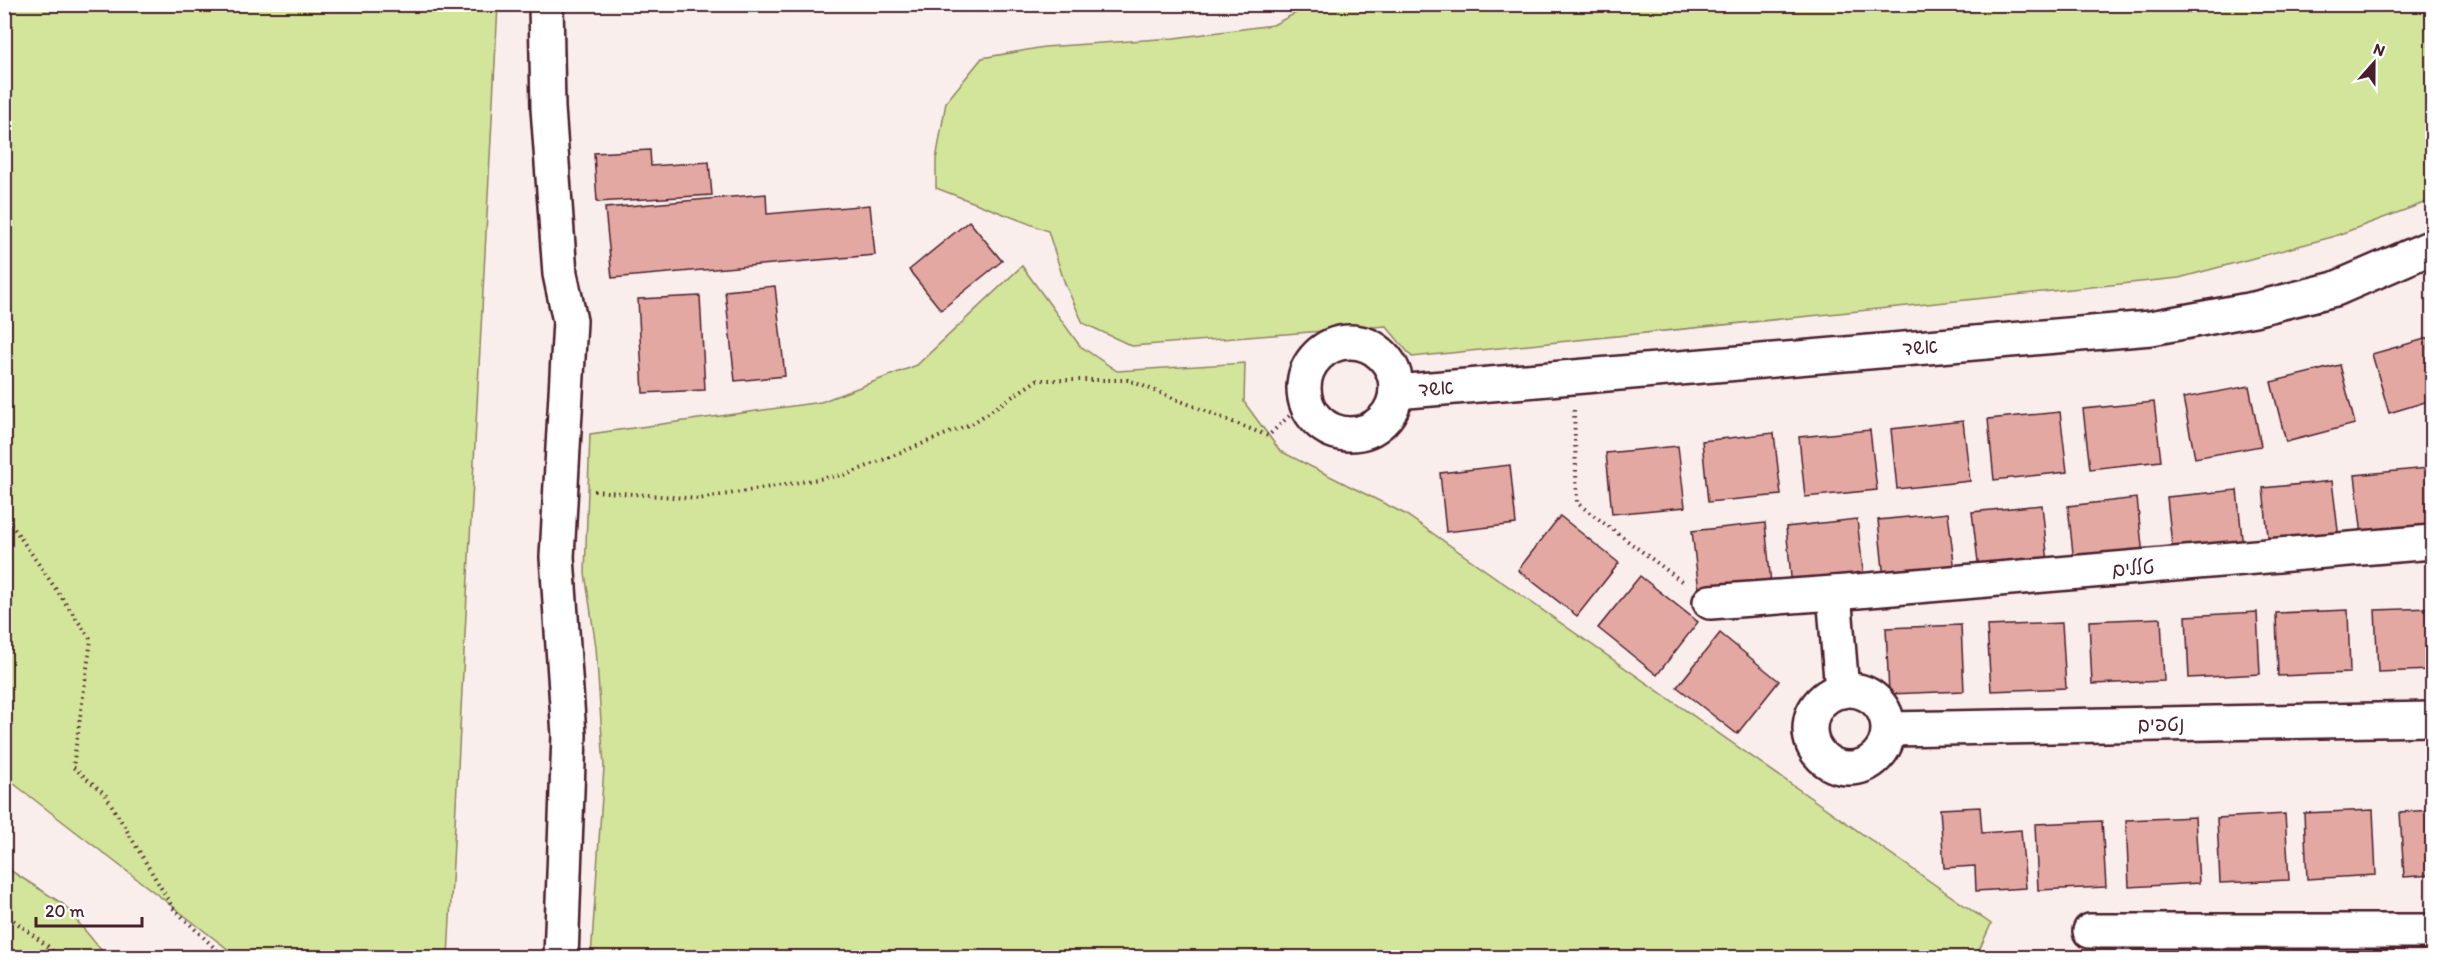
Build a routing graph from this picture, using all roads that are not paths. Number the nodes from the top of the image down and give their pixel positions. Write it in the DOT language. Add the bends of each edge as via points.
graph roads {
  1 [pos="546,4"];
  2 [pos="2433,247"];
  3 [pos="1396,392"];
  4 [pos="2433,542"];
  5 [pos="1834,593"];
  6 [pos="1710,602"];
  7 [pos="1842,691"];
  8 [pos="2433,719"];
  9 [pos="1889,729"];
  10 [pos="2090,931"];
  11 [pos="2433,931"];
  12 [pos="561,957"];
  1 -- 12 [label="street" via="548,108 560,274 570,321 557,557 569,735"];
  2 -- 3 [label="street, אשד" via="2335,290 2151,328"];
  3 -- 3 [label="street" via="1392,407 1370,430 1338,433 1312,416 1303,386 1315,357 1326,348 1354,342 1380,353 1395,377"];
  4 -- 5 [label="street, טללים"];
  5 -- 6 [label="street, טללים"];
  5 -- 7 [label="street"];
  7 -- 9 [label="street" via="1869,695 1879,704"];
  7 -- 9 [label="street" via="1830,695 1813,714 1811,738 1825,760 1836,766 1860,767 1881,753"];
  8 -- 9 [label="street, נטפים"];
  10 -- 11 [label="street"];
}
